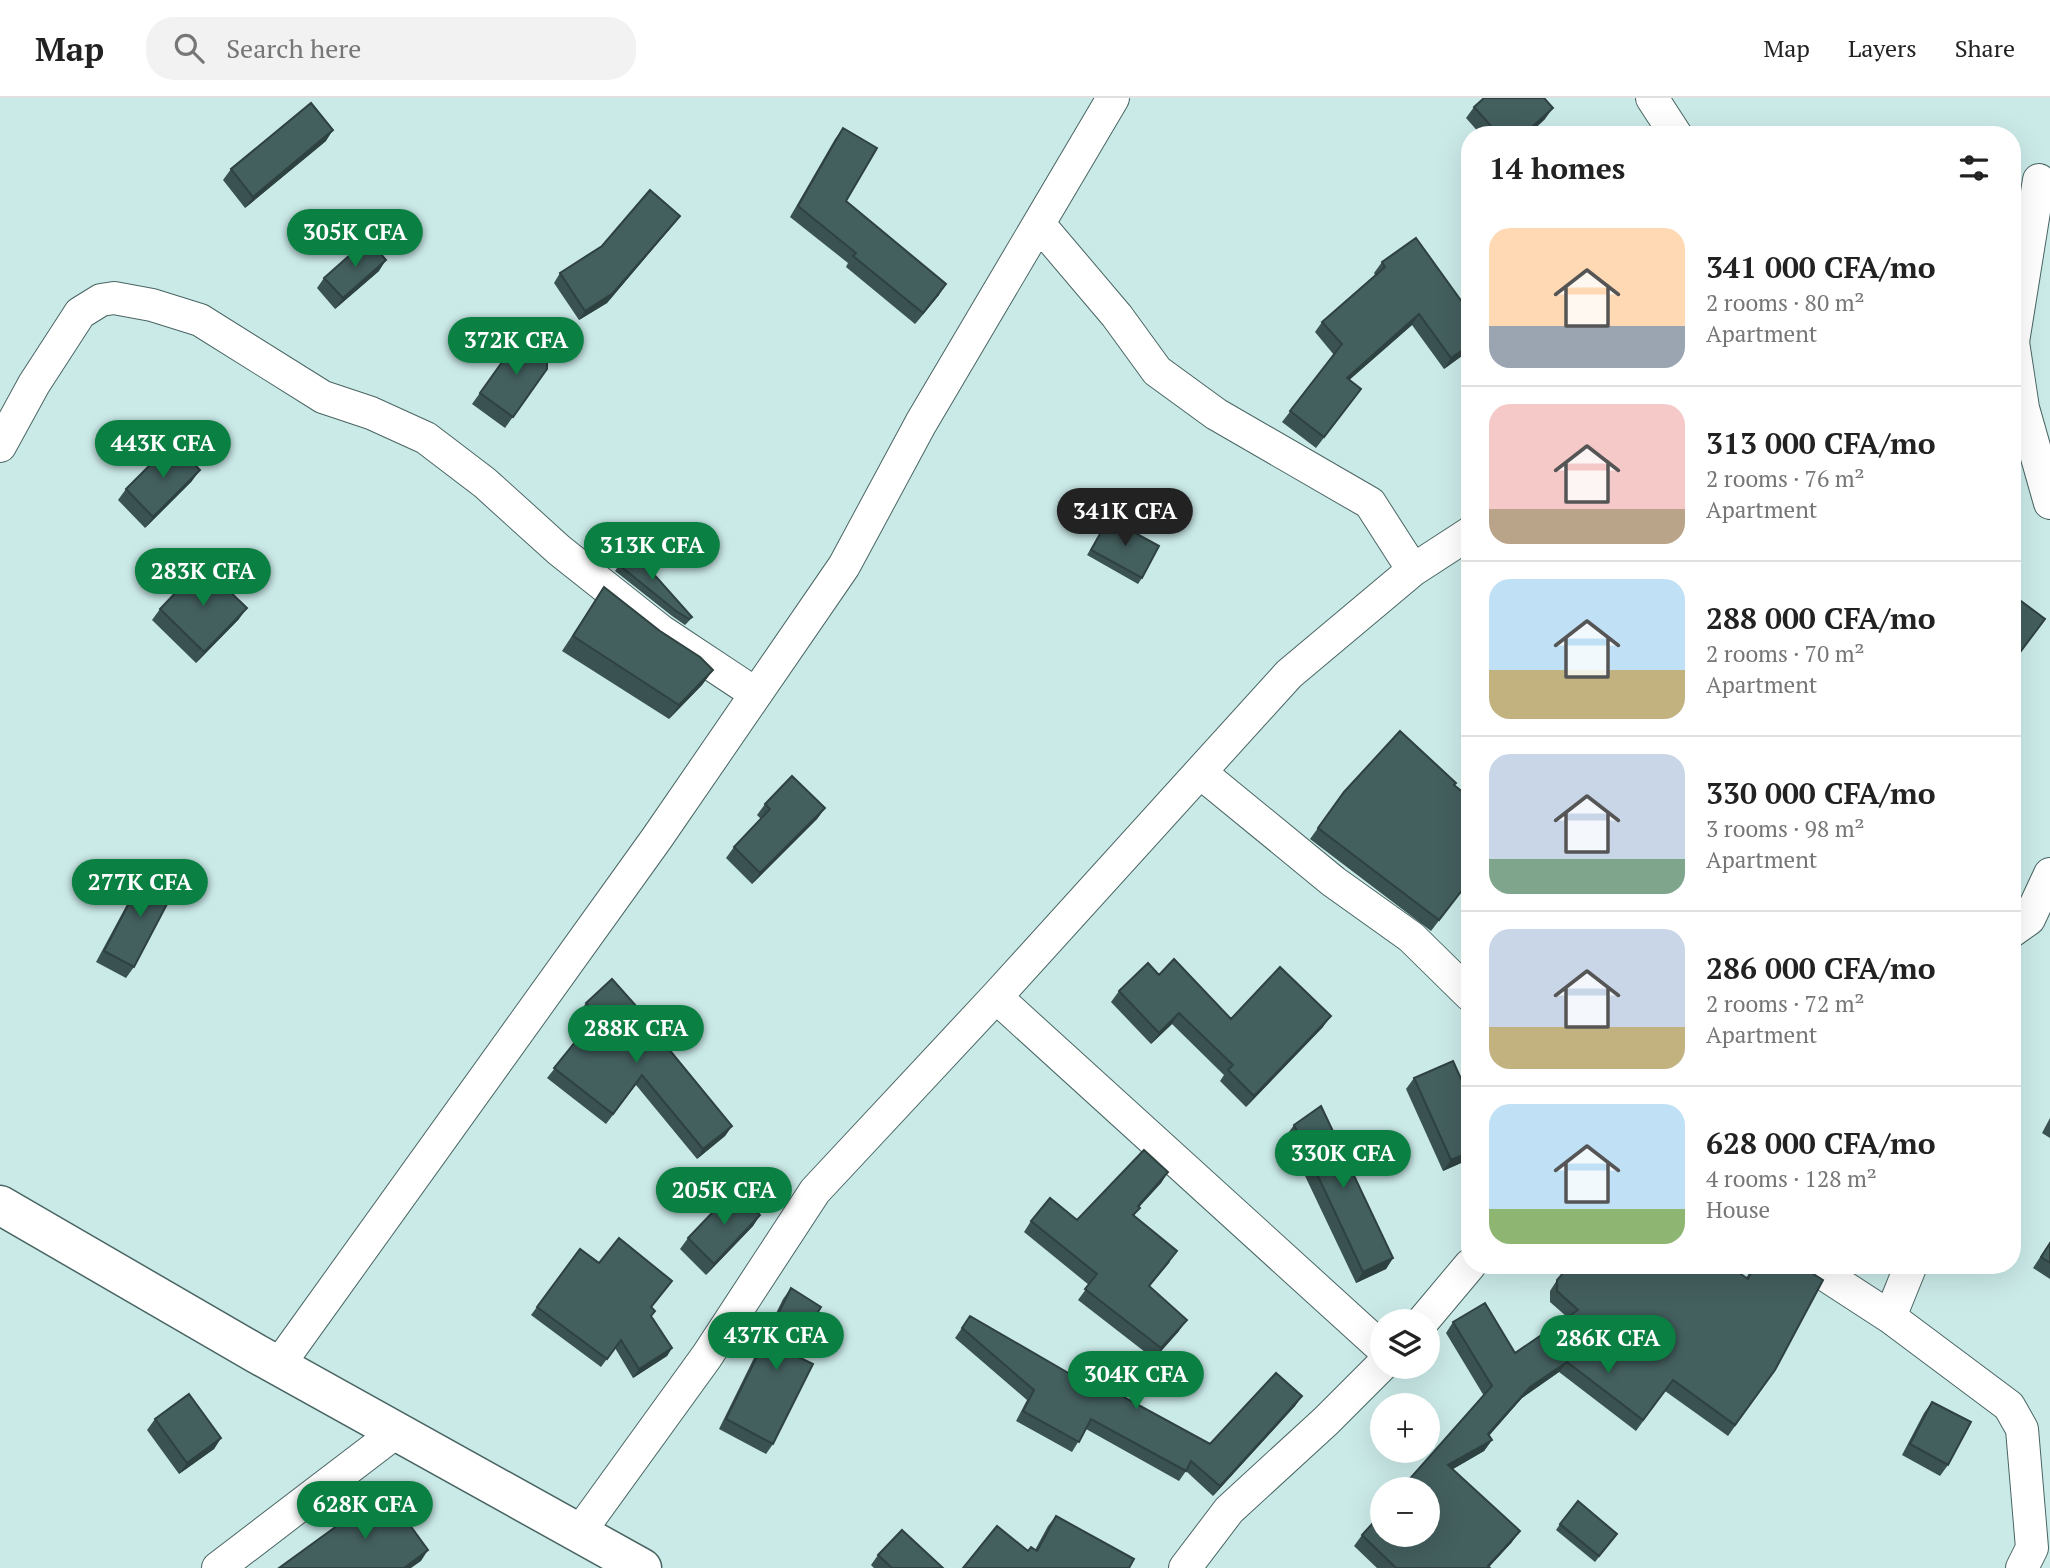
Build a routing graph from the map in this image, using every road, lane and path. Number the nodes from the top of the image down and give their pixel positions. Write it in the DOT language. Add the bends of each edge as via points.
graph roads {
  1 [pos="1113,98"];
  2 [pos="1652,98"];
  3 [pos="1670,126"];
  4 [pos="2034,179"];
  5 [pos="1039,224"];
  6 [pos="2021,280"];
  7 [pos="2021,395"];
  8 [pos="0,446"];
  9 [pos="2050,503"];
  10 [pos="1461,543"];
  11 [pos="1413,570"];
  12 [pos="756,694"];
  13 [pos="1201,773"];
  14 [pos="2050,874"];
  15 [pos="2026,923"];
  16 [pos="1461,986"];
  17 [pos="996,997"];
  18 [pos="0,1205"];
  19 [pos="1462,1274"];
  20 [pos="1824,1274"];
  21 [pos="1907,1274"];
  22 [pos="1433,1309"];
  23 [pos="1890,1317"];
  24 [pos="1370,1337"];
  25 [pos="278,1366"];
  26 [pos="1370,1377"];
  27 [pos="396,1432"];
  28 [pos="2050,1516"];
  29 [pos="579,1533"];
  30 [pos="2034,1561"];
  31 [pos="218,1568"];
  32 [pos="642,1568"];
  33 [pos="1185,1568"];
  1 -- 5 [label="street"];
  2 -- 3 [label="street"];
  4 -- 6 [label="street"];
  5 -- 11 [label="street" via="1157,371 1216,414 1370,503"];
  5 -- 12 [label="street" via="920,423 844,566"];
  7 -- 9 [label="street"];
  8 -- 12 [label="street" via="80,313 114,298 200,320 323,397 426,438 661,631"];
  10 -- 11 [label="street"];
  11 -- 13 [label="street" via="1289,674"];
  12 -- 25 [label="street"];
  13 -- 16 [label="street" via="1334,882 1411,937"];
  13 -- 17 [label="street"];
  14 -- 15 [label="street"];
  17 -- 24 [label="street"];
  17 -- 29 [label="street" via="814,1191 707,1356"];
  18 -- 25 [label="street"];
  19 -- 22 [label="street"];
  20 -- 23 [label="street"];
  21 -- 23 [label="street"];
  23 -- 30 [label="street" via="2010,1406 2022,1429"];
  25 -- 27 [label="street"];
  26 -- 33 [label="street" via="1229,1510"];
  27 -- 29 [label="street"];
  27 -- 31 [label="street"];
  28 -- 30 [label="street"];
  29 -- 32 [label="street"];
}
